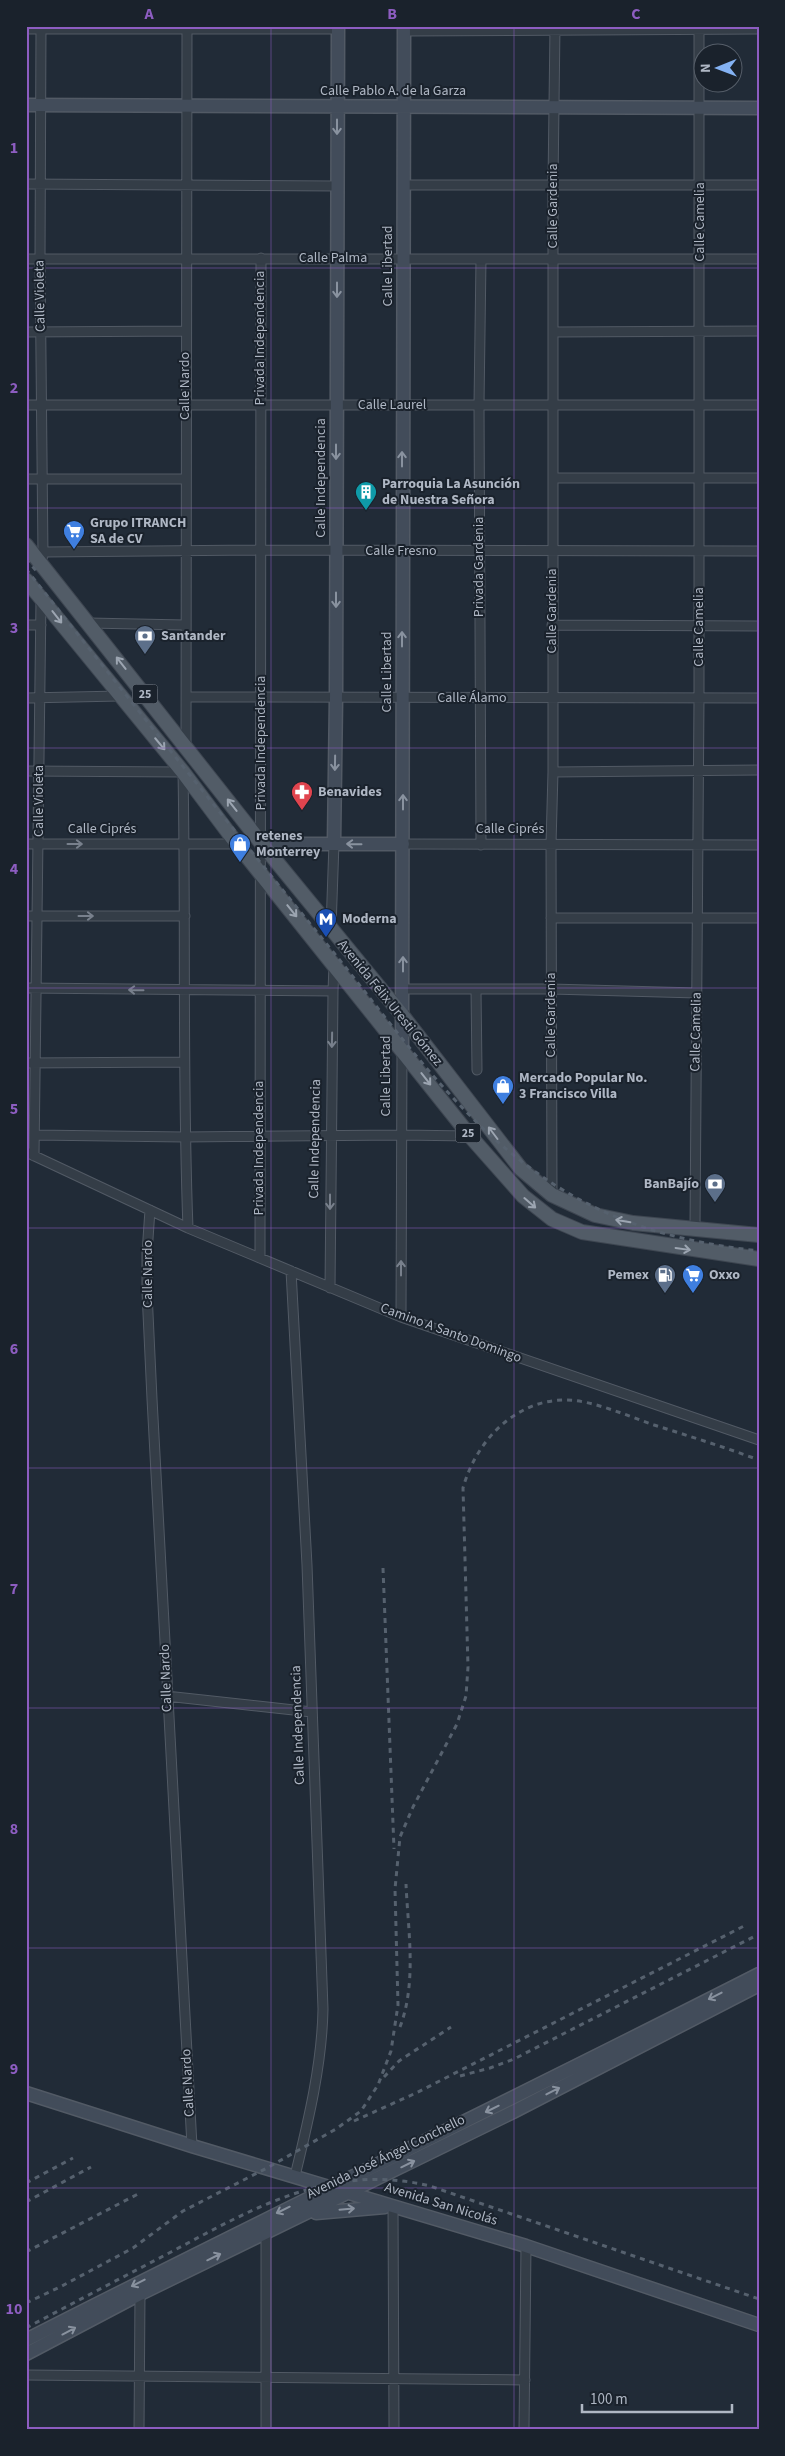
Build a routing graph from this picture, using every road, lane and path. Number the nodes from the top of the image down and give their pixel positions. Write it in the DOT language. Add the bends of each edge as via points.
graph roads {
  1 [pos="186,27"];
  2 [pos="41,28"];
  3 [pos="338,28"];
  4 [pos="555,28"];
  5 [pos="700,28"];
  6 [pos="26,29"];
  7 [pos="404,29"];
  8 [pos="759,29"];
  9 [pos="26,105"];
  10 [pos="41,105"];
  11 [pos="186,105"];
  12 [pos="337,106"];
  13 [pos="403,107"];
  14 [pos="555,107"];
  15 [pos="700,108"];
  16 [pos="759,108"];
  17 [pos="186,183"];
  18 [pos="26,184"];
  19 [pos="40,184"];
  20 [pos="552,184"];
  21 [pos="403,185"];
  22 [pos="700,185"];
  23 [pos="759,185"];
  24 [pos="337,186"];
  25 [pos="186,257"];
  26 [pos="261,258"];
  27 [pos="337,258"];
  28 [pos="403,258"];
  29 [pos="553,258"];
  30 [pos="700,258"];
  31 [pos="26,259"];
  32 [pos="40,259"];
  33 [pos="481,259"];
  34 [pos="759,259"];
  35 [pos="186,331"];
  36 [pos="700,331"];
  37 [pos="759,331"];
  38 [pos="26,332"];
  39 [pos="41,332"];
  40 [pos="553,332"];
  41 [pos="185,404"];
  42 [pos="260,404"];
  43 [pos="479,404"];
  44 [pos="553,404"];
  45 [pos="26,405"];
  46 [pos="42,405"];
  47 [pos="402,405"];
  48 [pos="700,405"];
  49 [pos="759,405"];
  50 [pos="336,406"];
  51 [pos="186,478"];
  52 [pos="553,478"];
  53 [pos="699,478"];
  54 [pos="759,478"];
  55 [pos="26,479"];
  56 [pos="41,479"];
  57 [pos="26,545"];
  58 [pos="260,550"];
  59 [pos="185,551"];
  60 [pos="335,551"];
  61 [pos="402,551"];
  62 [pos="479,551"];
  63 [pos="552,551"];
  64 [pos="699,552"];
  65 [pos="759,552"];
  66 [pos="43,558"];
  67 [pos="26,580"];
  68 [pos="41,596"];
  69 [pos="89,623"];
  70 [pos="26,625"];
  71 [pos="41,625"];
  72 [pos="552,625"];
  73 [pos="185,626"];
  74 [pos="699,626"];
  75 [pos="759,626"];
  76 [pos="120,696"];
  77 [pos="186,697"];
  78 [pos="261,697"];
  79 [pos="552,697"];
  80 [pos="26,698"];
  81 [pos="40,698"];
  82 [pos="336,698"];
  83 [pos="402,698"];
  84 [pos="479,698"];
  85 [pos="699,698"];
  86 [pos="759,698"];
  87 [pos="186,746"];
  88 [pos="698,770"];
  89 [pos="759,770"];
  90 [pos="26,771"];
  91 [pos="40,771"];
  92 [pos="183,772"];
  93 [pos="553,772"];
  94 [pos="334,843"];
  95 [pos="26,844"];
  96 [pos="39,844"];
  97 [pos="237,844"];
  98 [pos="262,844"];
  99 [pos="402,844"];
  100 [pos="550,844"];
  101 [pos="698,844"];
  102 [pos="184,845"];
  103 [pos="481,845"];
  104 [pos="759,845"];
  105 [pos="261,873"];
  106 [pos="26,916"];
  107 [pos="38,916"];
  108 [pos="186,916"];
  109 [pos="551,918"];
  110 [pos="698,918"];
  111 [pos="759,918"];
  112 [pos="331,929"];
  113 [pos="334,963"];
  114 [pos="31,988"];
  115 [pos="403,989"];
  116 [pos="551,989"];
  117 [pos="259,990"];
  118 [pos="476,990"];
  119 [pos="185,991"];
  120 [pos="333,991"];
  121 [pos="697,993"];
  122 [pos="402,1015"];
  123 [pos="402,1048"];
  124 [pos="184,1062"];
  125 [pos="31,1063"];
  126 [pos="477,1070"];
  127 [pos="36,1135"];
  128 [pos="401,1135"];
  129 [pos="330,1136"];
  130 [pos="470,1136"];
  131 [pos="184,1137"];
  132 [pos="259,1137"];
  133 [pos="30,1154"];
  134 [pos="552,1195"];
  135 [pos="150,1210"];
  136 [pos="188,1228"];
  137 [pos="695,1228"];
  138 [pos="759,1235"];
  139 [pos="260,1258"];
  140 [pos="759,1259"];
  141 [pos="292,1272"];
  142 [pos="330,1288"];
  143 [pos="401,1317"];
  144 [pos="759,1440"];
  145 [pos="166,1696"];
  146 [pos="312,1712"];
  147 [pos="759,1974"];
  148 [pos="759,1985"];
  149 [pos="26,2093"];
  150 [pos="192,2146"];
  151 [pos="295,2176"];
  152 [pos="332,2187"];
  153 [pos="351,2192"];
  154 [pos="393,2206"];
  155 [pos="301,2215"];
  156 [pos="266,2231"];
  157 [pos="526,2246"];
  158 [pos="140,2294"];
  159 [pos="759,2325"];
  160 [pos="26,2340"];
  161 [pos="26,2354"];
  162 [pos="26,2375"];
  163 [pos="139,2377"];
  164 [pos="266,2379"];
  165 [pos="394,2379"];
  166 [pos="525,2380"];
  167 [pos="139,2430"];
  168 [pos="266,2430"];
  169 [pos="394,2430"];
  170 [pos="524,2430"];
  1 -- 2 [label="street"];
  1 -- 3 [label="street"];
  1 -- 11 [label="street, Calle Nardo"];
  2 -- 6 [label="street"];
  2 -- 10 [label="street, Calle Violeta"];
  3 -- 12 [label="street, Calle Independencia"];
  4 -- 5 [label="street"];
  4 -- 7 [label="street"];
  4 -- 14 [label="street, Calle Gardenia"];
  5 -- 8 [label="street"];
  5 -- 15 [label="street, Calle Camelia"];
  7 -- 13 [label="street, Calle Libertad"];
  9 -- 10 [label="street, Calle Pablo A. de la Garza"];
  10 -- 11 [label="street, Calle Pablo A. de la Garza"];
  10 -- 19 [label="street, Calle Violeta"];
  11 -- 12 [label="street, Calle Pablo A. de la Garza"];
  11 -- 17 [label="street, Calle Nardo"];
  12 -- 13 [label="street, Calle Pablo A. de la Garza"];
  12 -- 24 [label="street, Calle Independencia, one-way"];
  13 -- 14 [label="street, Calle Pablo A. de la Garza"];
  13 -- 21 [label="street, Calle Libertad"];
  14 -- 15 [label="street, Calle Pablo A. de la Garza"];
  14 -- 20 [label="street, Calle Gardenia"];
  15 -- 16 [label="street, Calle Pablo A. de la Garza"];
  15 -- 22 [label="street, Calle Camelia"];
  17 -- 19 [label="street"];
  17 -- 24 [label="street"];
  17 -- 25 [label="street, Calle Nardo"];
  18 -- 19 [label="street"];
  19 -- 32 [label="street, Calle Violeta"];
  20 -- 21 [label="street"];
  20 -- 22 [label="street"];
  20 -- 29 [label="street, Calle Gardenia"];
  21 -- 28 [label="street, Calle Libertad"];
  22 -- 23 [label="street"];
  22 -- 30 [label="street, Calle Camelia"];
  24 -- 27 [label="street, Calle Independencia"];
  25 -- 26 [label="street, Calle Palma"];
  25 -- 32 [label="street, Calle Palma"];
  25 -- 35 [label="street, Calle Nardo"];
  26 -- 27 [label="street, Calle Palma"];
  26 -- 42 [label="street, Privada Independencia"];
  27 -- 28 [label="street, Calle Palma"];
  27 -- 50 [label="street, Calle Independencia, one-way"];
  28 -- 33 [label="street, Calle Palma"];
  28 -- 47 [label="street, Calle Libertad"];
  29 -- 30 [label="street, Calle Palma"];
  29 -- 33 [label="street, Calle Palma"];
  29 -- 40 [label="street, Calle Gardenia"];
  30 -- 34 [label="street, Calle Palma"];
  30 -- 36 [label="street, Calle Camelia"];
  31 -- 32 [label="street, Calle Palma"];
  32 -- 39 [label="street, Calle Violeta"];
  33 -- 43 [label="street, Privada Gardenia"];
  35 -- 39 [label="street"];
  35 -- 41 [label="street, Calle Nardo"];
  36 -- 37 [label="street"];
  36 -- 40 [label="street"];
  36 -- 48 [label="street, Calle Camelia"];
  38 -- 39 [label="street"];
  39 -- 46 [label="street, Calle Violeta"];
  40 -- 44 [label="street, Calle Gardenia"];
  41 -- 42 [label="street, Calle Laurel"];
  41 -- 46 [label="street, Calle Laurel"];
  41 -- 51 [label="street, Calle Nardo"];
  42 -- 50 [label="street, Calle Laurel"];
  42 -- 58 [label="street, Privada Independencia"];
  43 -- 44 [label="street, Calle Laurel"];
  43 -- 47 [label="street, Calle Laurel"];
  43 -- 62 [label="street, Privada Gardenia"];
  44 -- 48 [label="street, Calle Laurel"];
  44 -- 52 [label="street, Calle Gardenia"];
  45 -- 46 [label="street, Calle Laurel"];
  46 -- 56 [label="street, Calle Violeta"];
  47 -- 50 [label="street, Calle Laurel"];
  61 -- 47 [label="street, Calle Libertad, one-way"];
  48 -- 49 [label="street, Calle Laurel"];
  48 -- 53 [label="street, Calle Camelia"];
  50 -- 60 [label="street, Calle Independencia, one-way"];
  51 -- 56 [label="street"];
  51 -- 59 [label="street, Calle Nardo"];
  52 -- 53 [label="street"];
  52 -- 63 [label="street, Calle Gardenia"];
  53 -- 54 [label="street"];
  53 -- 64 [label="street, Calle Camelia"];
  55 -- 56 [label="street"];
  56 -- 66 [label="street, Calle Violeta"];
  57 -- 66 [label="main road, Avenida Félix Uresti Gómez / 25"];
  58 -- 59 [label="street, Calle Fresno"];
  58 -- 60 [label="street, Calle Fresno"];
  58 -- 78 [label="street, Privada Independencia"];
  59 -- 66 [label="street, Calle Fresno"];
  59 -- 73 [label="street, Calle Nardo"];
  60 -- 61 [label="street, Calle Fresno"];
  60 -- 82 [label="street, Calle Independencia, one-way"];
  61 -- 62 [label="street, Calle Fresno"];
  83 -- 61 [label="street, Calle Libertad, one-way"];
  62 -- 63 [label="street, Calle Fresno"];
  62 -- 84 [label="street, Privada Gardenia"];
  63 -- 64 [label="street, Calle Fresno"];
  63 -- 72 [label="street, Calle Gardenia"];
  64 -- 65 [label="street, Calle Fresno"];
  64 -- 74 [label="street, Calle Camelia"];
  66 -- 69 [label="main road, Avenida Félix Uresti Gómez / 25"];
  67 -- 68 [label="main road, Avenida Félix Uresti Gómez / 25"];
  68 -- 71 [label="street, Calle Violeta"];
  68 -- 76 [label="main road, Avenida Félix Uresti Gómez / 25, one-way"];
  69 -- 73 [label="street"];
  87 -- 69 [label="main road, Avenida Félix Uresti Gómez / 25, one-way"];
  70 -- 71 [label="street"];
  71 -- 81 [label="street, Calle Violeta"];
  72 -- 74 [label="street"];
  72 -- 79 [label="street, Calle Gardenia"];
  73 -- 77 [label="street, Calle Nardo"];
  74 -- 75 [label="street"];
  74 -- 85 [label="street, Calle Camelia"];
  76 -- 81 [label="street"];
  76 -- 92 [label="main road, Avenida Félix Uresti Gómez / 25, one-way"];
  77 -- 78 [label="street, Calle Álamo"];
  77 -- 87 [label="street, Calle Nardo"];
  78 -- 82 [label="street, Calle Álamo"];
  78 -- 98 [label="street, Privada Independencia"];
  79 -- 84 [label="street, Calle Álamo"];
  79 -- 85 [label="street, Calle Álamo"];
  79 -- 93 [label="street, Calle Gardenia"];
  80 -- 81 [label="street"];
  81 -- 91 [label="street, Calle Violeta"];
  82 -- 83 [label="street, Calle Álamo"];
  82 -- 94 [label="street, Calle Independencia, one-way"];
  83 -- 84 [label="street, Calle Álamo"];
  99 -- 83 [label="street, Calle Libertad, one-way"];
  84 -- 103 [label="street, Privada Gardenia"];
  85 -- 86 [label="street, Calle Álamo"];
  85 -- 88 [label="street, Calle Camelia"];
  98 -- 87 [label="main road, Avenida Félix Uresti Gómez / 25, one-way"];
  88 -- 89 [label="street"];
  88 -- 93 [label="street"];
  88 -- 101 [label="street, Calle Camelia"];
  90 -- 91 [label="street"];
  91 -- 92 [label="street"];
  91 -- 96 [label="street, Calle Violeta"];
  92 -- 97 [label="main road, Avenida Félix Uresti Gómez / 25"];
  92 -- 102 [label="street"];
  93 -- 100 [label="street, Calle Gardenia"];
  94 -- 98 [label="street, Calle Ciprés"];
  99 -- 94 [label="street, Calle Ciprés, one-way"];
  94 -- 112 [label="street, Calle Independencia"];
  95 -- 96 [label="street, Calle Ciprés"];
  96 -- 102 [label="street, Calle Ciprés, one-way"];
  96 -- 107 [label="street, Calle Violeta"];
  97 -- 102 [label="street, Calle Ciprés"];
  97 -- 105 [label="main road, Avenida Félix Uresti Gómez / 25"];
  98 -- 105 [label="street, Privada Independencia"];
  98 -- 112 [label="main road, Avenida Félix Uresti Gómez / 25"];
  99 -- 103 [label="street, Calle Ciprés"];
  115 -- 99 [label="street, Calle Libertad, one-way"];
  100 -- 101 [label="street, Calle Ciprés"];
  100 -- 103 [label="street, Calle Ciprés"];
  100 -- 109 [label="street, Calle Gardenia"];
  101 -- 104 [label="street, Calle Ciprés"];
  101 -- 110 [label="street, Calle Camelia"];
  102 -- 108 [label="street"];
  105 -- 113 [label="main road, Avenida Félix Uresti Gómez / 25, one-way"];
  105 -- 117 [label="street, Privada Independencia"];
  106 -- 107 [label="street"];
  107 -- 108 [label="street, one-way"];
  107 -- 114 [label="street, Calle Violeta"];
  108 -- 119 [label="street"];
  109 -- 110 [label="street"];
  109 -- 116 [label="street, Calle Gardenia"];
  110 -- 111 [label="street"];
  110 -- 121 [label="street, Calle Camelia"];
  112 -- 122 [label="main road, Avenida Félix Uresti Gómez / 25"];
  113 -- 120 [label="street, Calle Independencia"];
  113 -- 123 [label="main road, Avenida Félix Uresti Gómez / 25"];
  119 -- 114 [label="street, one-way"];
  114 -- 125 [label="street, Calle Violeta"];
  115 -- 118 [label="street"];
  115 -- 122 [label="street, Calle Libertad"];
  116 -- 118 [label="street"];
  116 -- 121 [label="street"];
  116 -- 134 [label="street, Calle Gardenia"];
  117 -- 119 [label="street"];
  117 -- 120 [label="street"];
  117 -- 132 [label="street, Privada Independencia"];
  118 -- 126 [label="street"];
  119 -- 124 [label="street"];
  120 -- 129 [label="street, Calle Independencia, one-way"];
  121 -- 137 [label="street, Calle Camelia"];
  122 -- 123 [label="street, Calle Libertad"];
  134 -- 122 [label="main road, Avenida Félix Uresti Gómez / 25, one-way" via="514,1162"];
  123 -- 128 [label="street, Calle Libertad"];
  123 -- 130 [label="main road, Avenida Félix Uresti Gómez / 25, one-way"];
  124 -- 125 [label="street"];
  124 -- 131 [label="street"];
  125 -- 127 [label="street, Calle Violeta"];
  127 -- 131 [label="street"];
  127 -- 133 [label="street, Calle Violeta"];
  128 -- 129 [label="street"];
  128 -- 130 [label="street"];
  143 -- 128 [label="street, Calle Libertad, one-way"];
  129 -- 132 [label="street"];
  129 -- 142 [label="street, Calle Independencia, one-way"];
  130 -- 140 [label="main road, Avenida Félix Uresti Gómez / 25, one-way" via="523,1196 566,1226 603,1237"];
  131 -- 132 [label="street"];
  131 -- 136 [label="street"];
  132 -- 139 [label="street, Privada Independencia"];
  133 -- 135 [label="street"];
  137 -- 134 [label="main road, Avenida Félix Uresti Gómez / 25, one-way" via="611,1219 582,1211"];
  135 -- 136 [label="street, Camino A Santo Domingo"];
  135 -- 145 [label="street, Calle Nardo" via="147,1292"];
  136 -- 139 [label="street, Camino A Santo Domingo"];
  137 -- 138 [label="main road, Avenida Félix Uresti Gómez / 25"];
  139 -- 141 [label="street, Camino A Santo Domingo"];
  141 -- 142 [label="street, Camino A Santo Domingo"];
  141 -- 146 [label="street, Calle Independencia"];
  142 -- 143 [label="street, Camino A Santo Domingo"];
  143 -- 144 [label="street, Camino A Santo Domingo"];
  145 -- 146 [label="street"];
  145 -- 150 [label="street, Calle Nardo"];
  146 -- 151 [label="street, Calle Independencia" via="322,2034"];
  147 -- 152 [label="street, Avenida José Ángel Conchello, one-way"];
  153 -- 148 [label="street, Avenida José Ángel Conchello, one-way"];
  149 -- 150 [label="street, Avenida San Nicolás"];
  150 -- 151 [label="street, Avenida San Nicolás"];
  151 -- 152 [label="street, Avenida San Nicolás"];
  152 -- 153 [label="street, Avenida San Nicolás"];
  152 -- 160 [label="street, Avenida José Ángel Conchello, one-way"];
  153 -- 154 [label="street, Avenida San Nicolás"];
  153 -- 155 [label="street, Avenida José Ángel Conchello"];
  155 -- 154 [label="street, one-way"];
  154 -- 157 [label="street, Avenida San Nicolás"];
  154 -- 165 [label="street"];
  155 -- 156 [label="street, Avenida José Ángel Conchello"];
  158 -- 156 [label="street, Avenida José Ángel Conchello, one-way"];
  156 -- 164 [label="street"];
  157 -- 159 [label="street, Avenida San Nicolás"];
  157 -- 166 [label="street"];
  161 -- 158 [label="street, Avenida José Ángel Conchello, one-way"];
  158 -- 163 [label="street"];
  162 -- 163 [label="street"];
  163 -- 164 [label="street"];
  163 -- 167 [label="street"];
  164 -- 165 [label="street"];
  164 -- 168 [label="street"];
  165 -- 166 [label="street"];
  165 -- 169 [label="street"];
  166 -- 170 [label="street"];
}
